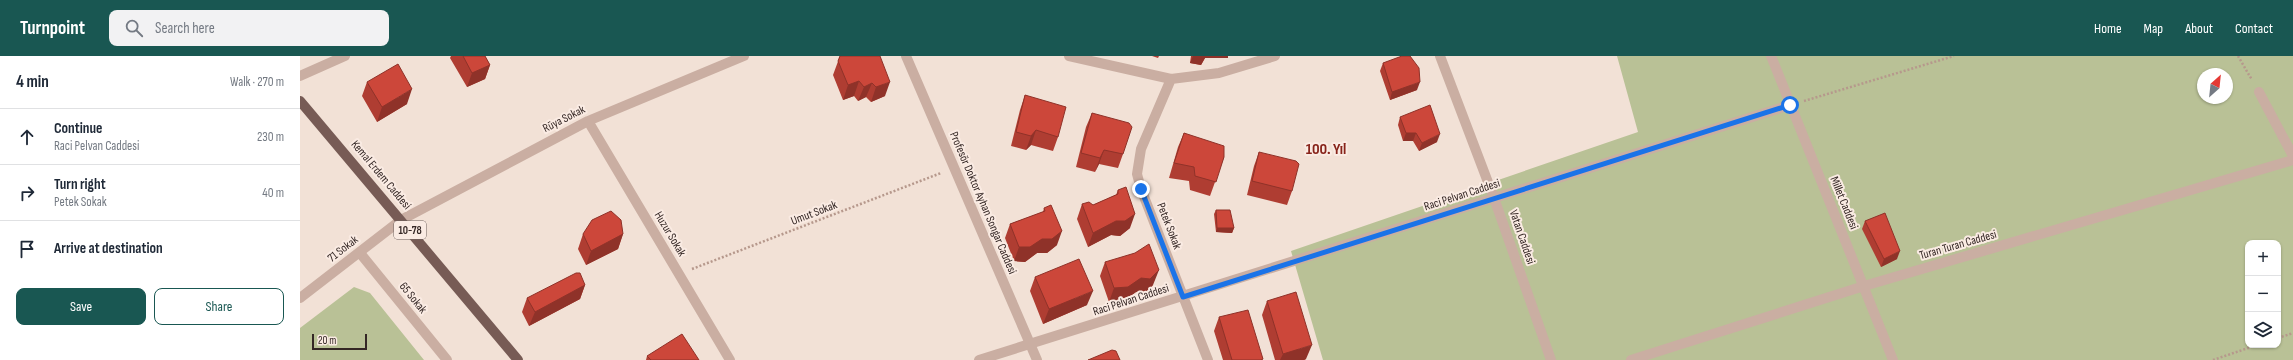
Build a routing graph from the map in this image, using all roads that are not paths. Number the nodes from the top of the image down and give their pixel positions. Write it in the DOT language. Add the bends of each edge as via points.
graph roads {
  1 [pos="346,56"];
  2 [pos="744,56"];
  3 [pos="906,56"];
  4 [pos="1068,56"];
  5 [pos="1275,56"];
  6 [pos="1440,56"];
  7 [pos="1771,56"];
  8 [pos="300,76"];
  9 [pos="1171,79"];
  10 [pos="2259,92"];
  11 [pos="300,101"];
  12 [pos="1790,105"];
  13 [pos="588,121"];
  14 [pos="2293,156"];
  15 [pos="2293,160"];
  16 [pos="1494,198"];
  17 [pos="401,220"];
  18 [pos="360,253"];
  19 [pos="1864,286"];
  20 [pos="1183,297"];
  21 [pos="300,298"];
  22 [pos="1030,345"];
  23 [pos="447,360"];
  24 [pos="518,360"];
  25 [pos="730,360"];
  26 [pos="979,360"];
  27 [pos="1037,360"];
  28 [pos="1208,360"];
  29 [pos="1551,360"];
  30 [pos="1631,360"];
  31 [pos="1893,360"];
  1 -- 8 [label="street"];
  2 -- 13 [label="street, Rüya Sokak"];
  3 -- 22 [label="street, Profesör Doktor Ayhan Songar Caddesi"];
  4 -- 9 [label="street"];
  5 -- 9 [label="street" via="1219,73"];
  6 -- 16 [label="street, Vatan Caddesi"];
  7 -- 12 [label="street, Millet Caddesi"];
  9 -- 20 [label="street, Petek Sokak" via="1141,149 1137,174"];
  10 -- 14 [label="street"];
  11 -- 17 [label="main road, Kemal Erdem Caddesi / 10-78"];
  12 -- 16 [label="street, Raci Pelvan Caddesi"];
  12 -- 19 [label="street, Millet Caddesi"];
  13 -- 17 [label="street, Rüya Sokak"];
  13 -- 25 [label="street, Huzur Sokak"];
  15 -- 19 [label="street, Turan Turan Caddesi"];
  16 -- 20 [label="street, Raci Pelvan Caddesi"];
  16 -- 29 [label="street, Vatan Caddesi"];
  17 -- 18 [label="street, 71 Sokak"];
  17 -- 24 [label="main road, Kemal Erdem Caddesi / 10-78"];
  18 -- 21 [label="street, 71 Sokak"];
  18 -- 23 [label="street, 65 Sokak"];
  19 -- 30 [label="street, Turan Turan Caddesi"];
  19 -- 31 [label="street, Millet Caddesi"];
  20 -- 22 [label="street, Raci Pelvan Caddesi"];
  20 -- 28 [label="street, Petek Sokak"];
  22 -- 26 [label="street, Raci Pelvan Caddesi"];
  22 -- 27 [label="street, Profesör Doktor Ayhan Songar Caddesi"];
}
